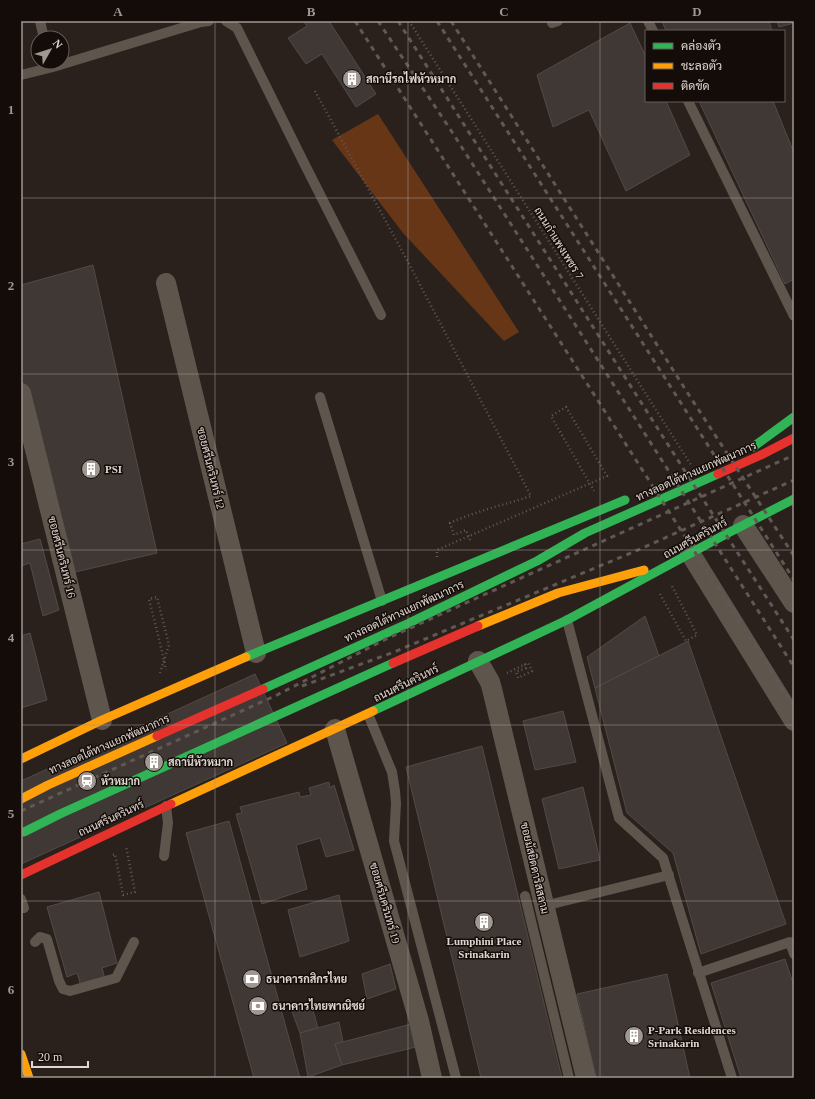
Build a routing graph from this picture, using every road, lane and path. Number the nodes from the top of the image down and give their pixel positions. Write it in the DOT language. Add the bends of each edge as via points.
graph roads {
  1 [pos="209,21"];
  2 [pos="226,21"];
  3 [pos="409,21"];
  4 [pos="648,21"];
  5 [pos="652,30"];
  6 [pos="70,59"];
  7 [pos="35,70"];
  8 [pos="21,75"];
  9 [pos="315,92"];
  10 [pos="688,102"];
  11 [pos="166,283"];
  12 [pos="381,315"];
  13 [pos="794,316"];
  14 [pos="21,394"];
  15 [pos="320,397"];
  16 [pos="794,416"];
  17 [pos="794,436"];
  18 [pos="692,467"];
  19 [pos="607,476"];
  20 [pos="630,498"];
  21 [pos="794,500"];
  22 [pos="604,508"];
  23 [pos="743,525"];
  24 [pos="466,530"];
  25 [pos="682,558"];
  26 [pos="663,568"];
  27 [pos="661,594"];
  28 [pos="382,601"];
  29 [pos="794,603"];
  30 [pos="567,620"];
  31 [pos="169,646"];
  32 [pos="256,653"];
  33 [pos="478,661"];
  34 [pos="526,668"];
  35 [pos="490,682"];
  36 [pos="171,690"];
  37 [pos="368,714"];
  38 [pos="102,720"];
  39 [pos="794,721"];
  40 [pos="335,729"];
  41 [pos="21,759"];
  42 [pos="21,799"];
  43 [pos="166,806"];
  44 [pos="24,832"];
  45 [pos="115,854"];
  46 [pos="164,856"];
  47 [pos="52,859"];
  48 [pos="21,864"];
  49 [pos="130,864"];
  50 [pos="21,875"];
  51 [pos="669,875"];
  52 [pos="525,896"];
  53 [pos="544,906"];
  54 [pos="35,942"];
  55 [pos="134,942"];
  56 [pos="794,954"];
  57 [pos="698,973"];
  58 [pos="21,1054"];
  59 [pos="23,1064"];
  60 [pos="29,1078"];
  61 [pos="432,1078"];
  62 [pos="456,1078"];
  63 [pos="569,1078"];
  64 [pos="586,1078"];
  65 [pos="732,1078"];
  1 -- 6 [label="lane"];
  2 -- 12 [label="lane" via="236,28"];
  3 -- 18 [label="path, ถนนกำแพงเพชร 7"];
  4 -- 5 [label="lane"];
  7 -- 8 [label="lane"];
  9 -- 24 [label="path" via="531,496 450,522 454,535"];
  10 -- 13 [label="lane"];
  11 -- 32 [label="street, ซอยศรีนครินทร์ 12"];
  14 -- 38 [label="street, ซอยศรีนครินทร์ 16"];
  15 -- 28 [label="lane"];
  16 -- 17 [label="main road" via="745,452"];
  17 -- 42 [label="main road, ทางลอดใต้ทางแยกพัฒนาการ" via="761,455 585,533 537,561 409,623"];
  19 -- 22 [label="path" via="566,406 551,416"];
  20 -- 22 [label="main road"];
  21 -- 23 [label="main road, ถนนศรีนครินทร์"];
  22 -- 28 [label="main road"];
  23 -- 25 [label="main road, ถนนศรีนครินทร์"];
  23 -- 29 [label="street"];
  25 -- 26 [label="main road, ถนนศรีนครินทร์"];
  25 -- 39 [label="street"];
  25 -- 44 [label="main road" via="558,593 519,609 421,650"];
  26 -- 27 [label="path" via="697,635 686,641"];
  26 -- 30 [label="main road, ถนนศรีนครินทร์"];
  28 -- 32 [label="main road"];
  30 -- 33 [label="main road, ถนนศรีนครินทร์"];
  30 -- 51 [label="lane" via="619,818 663,858"];
  31 -- 36 [label="path" via="157,597 149,599"];
  32 -- 36 [label="main road"];
  33 -- 35 [label="street, ซอยมัสยิดดาริสสลาม"];
  33 -- 37 [label="main road, ถนนศรีนครินทร์"];
  34 -- 35 [label="path" via="516,672 518,678 532,671 528,663"];
  35 -- 53 [label="street, ซอยมัสยิดดาริสสลาม"];
  36 -- 38 [label="main road"];
  37 -- 40 [label="main road, ถนนศรีนครินทร์"];
  37 -- 62 [label="lane" via="394,780 394,841"];
  38 -- 41 [label="main road"];
  40 -- 43 [label="main road, ถนนศรีนครินทร์"];
  40 -- 61 [label="street, ซอยศรีนครินทร์ 19" via="419,1021"];
  43 -- 46 [label="lane" via="168,823"];
  43 -- 47 [label="main road, ถนนศรีนครินทร์"];
  45 -- 49 [label="path" via="124,895 135,892"];
  47 -- 48 [label="main road"];
  47 -- 50 [label="main road, ถนนศรีนครินทร์"];
  51 -- 53 [label="lane"];
  51 -- 57 [label="lane"];
  52 -- 63 [label="lane"];
  53 -- 64 [label="street, ซอยมัสยิดดาริสสลาม"];
  54 -- 55 [label="lane" via="40,937 47,939 59,981 63,989 70,991 116,978"];
  56 -- 57 [label="lane" via="790,942"];
  57 -- 65 [label="lane"];
  58 -- 59 [label="main road"];
  59 -- 60 [label="main road"];
}
